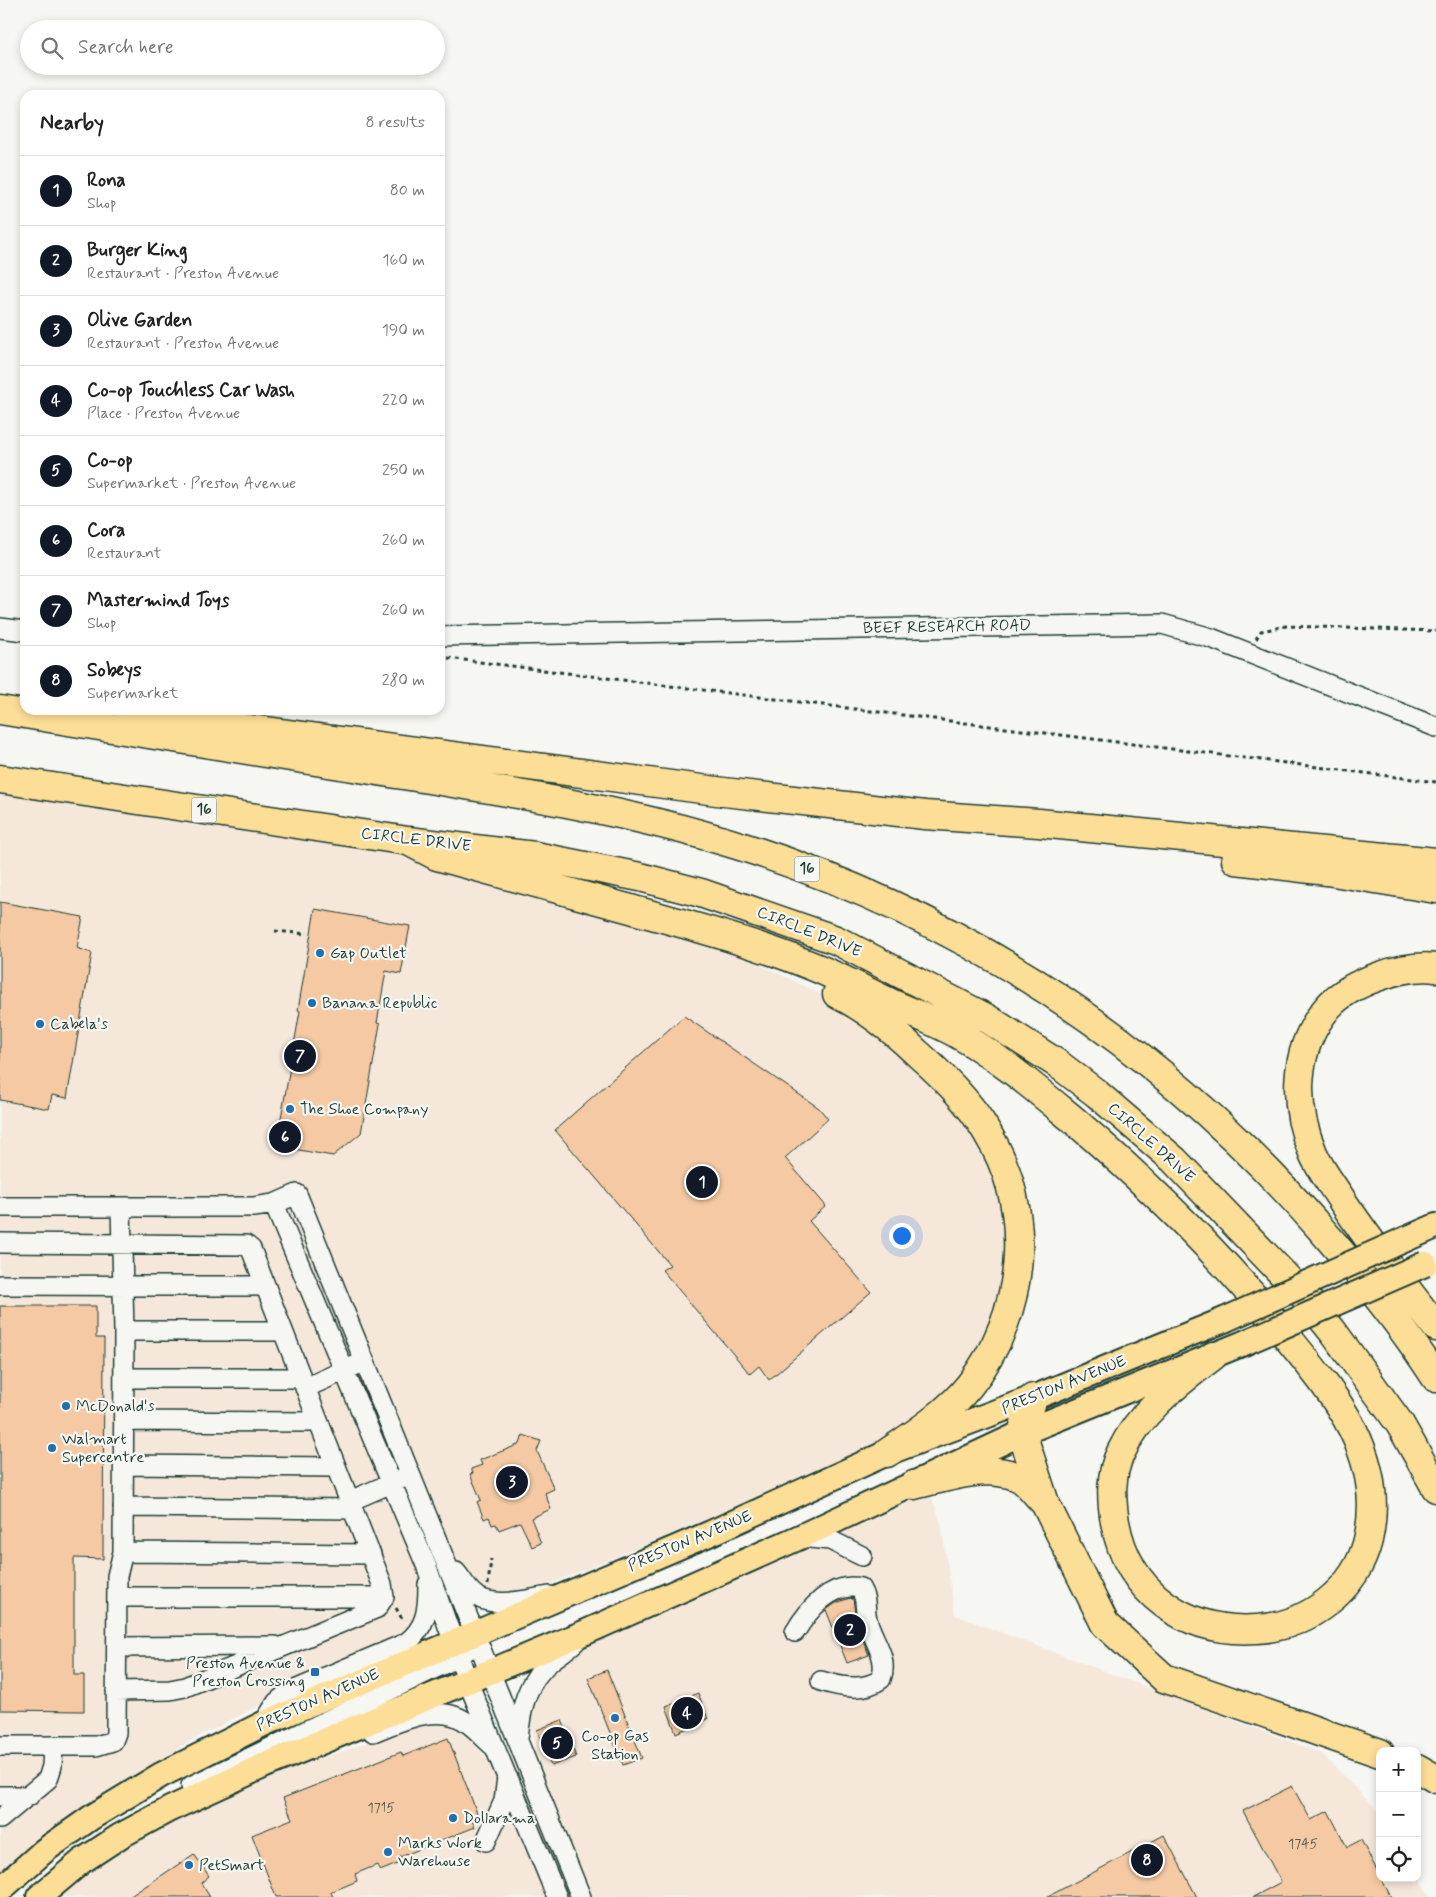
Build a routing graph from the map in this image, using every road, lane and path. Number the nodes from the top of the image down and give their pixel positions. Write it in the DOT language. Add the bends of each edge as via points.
graph roads {
  1 [pos="0,628"];
  2 [pos="20,630"];
  3 [pos="1436,631"];
  4 [pos="445,636"];
  5 [pos="1248,652"];
  6 [pos="445,658"];
  7 [pos="0,696"];
  8 [pos="20,698"];
  9 [pos="0,710"];
  10 [pos="20,713"];
  11 [pos="31,715"];
  12 [pos="146,715"];
  13 [pos="1436,727"];
  14 [pos="0,779"];
  15 [pos="1436,782"];
  16 [pos="925,815"];
  17 [pos="408,841"];
  18 [pos="1436,862"];
  19 [pos="1436,889"];
  20 [pos="275,931"];
  21 [pos="718,933"];
  22 [pos="306,934"];
  23 [pos="1436,968"];
  24 [pos="274,1204"];
  25 [pos="0,1206"];
  26 [pos="121,1206"];
  27 [pos="1436,1226"];
  28 [pos="0,1243"];
  29 [pos="122,1243"];
  30 [pos="1430,1261"];
  31 [pos="0,1284"];
  32 [pos="123,1284"];
  33 [pos="266,1286"];
  34 [pos="1436,1327"];
  35 [pos="124,1331"];
  36 [pos="283,1331"];
  37 [pos="1213,1356"];
  38 [pos="365,1362"];
  39 [pos="344,1371"];
  40 [pos="124,1378"];
  41 [pos="1436,1378"];
  42 [pos="303,1383"];
  43 [pos="1032,1398"];
  44 [pos="124,1421"];
  45 [pos="318,1422"];
  46 [pos="1022,1433"];
  47 [pos="888,1453"];
  48 [pos="124,1465"];
  49 [pos="336,1467"];
  50 [pos="409,1475"];
  51 [pos="392,1484"];
  52 [pos="914,1484"];
  53 [pos="1436,1488"];
  54 [pos="1045,1503"];
  55 [pos="351,1505"];
  56 [pos="123,1508"];
  57 [pos="800,1538"];
  58 [pos="123,1552"];
  59 [pos="370,1554"];
  60 [pos="862,1556"];
  61 [pos="491,1559"];
  62 [pos="446,1563"];
  63 [pos="426,1565"];
  64 [pos="488,1588"];
  65 [pos="566,1594"];
  66 [pos="117,1597"];
  67 [pos="384,1598"];
  68 [pos="408,1620"];
  69 [pos="586,1632"];
  70 [pos="795,1632"];
  71 [pos="462,1644"];
  72 [pos="286,1646"];
  73 [pos="117,1647"];
  74 [pos="479,1678"];
  75 [pos="821,1681"];
  76 [pos="116,1691"];
  77 [pos="263,1724"];
  78 [pos="518,1743"];
  79 [pos="0,1746"];
  80 [pos="53,1747"];
  81 [pos="496,1750"];
  82 [pos="1376,1752"];
  83 [pos="264,1766"];
  84 [pos="1421,1770"];
  85 [pos="507,1776"];
  86 [pos="1436,1779"];
  87 [pos="0,1796"];
  88 [pos="29,1796"];
  89 [pos="0,1819"];
  90 [pos="143,1822"];
  91 [pos="486,1841"];
  92 [pos="0,1890"];
  93 [pos="39,1897"];
  94 [pos="557,1897"];
  95 [pos="581,1897"];
  1 -- 2 [label="street"];
  3 -- 5 [label="path" via="1286,626 1261,631"];
  4 -- 5 [label="street, BEEF RESEARCH ROAD" via="1162,624"];
  5 -- 13 [label="street, BEEF RESEARCH ROAD"];
  6 -- 15 [label="path"];
  7 -- 8 [label="highway"];
  9 -- 10 [label="highway, 16"];
  11 -- 41 [label="highway, 16" via="583,805 738,845 804,868 928,920 1043,985 1176,1083 1273,1174 1368,1285"];
  12 -- 16 [label="highway" via="714,791"];
  14 -- 17 [label="highway, CIRCLE DRIVE / 16"];
  16 -- 18 [label="highway"];
  16 -- 19 [label="highway" via="1054,838 1327,871"];
  17 -- 21 [label="highway" via="437,856"];
  17 -- 53 [label="highway, CIRCLE DRIVE / 16" via="535,856 701,893 836,940 988,1018 1058,1064 1174,1160 1306,1298 1400,1424"];
  20 -- 22 [label="path"];
  21 -- 37 [label="highway" via="808,964 954,1032 999,1061 1038,1090 1145,1183 1203,1240 1271,1317 1345,1414 1358,1437 1369,1467 1371,1513 1368,1540 1348,1580 1332,1600 1284,1626 1260,1629 1211,1627 1185,1617 1163,1603 1134,1574 1121,1552 1112,1490 1120,1454 1141,1418 1171,1388"];
  21 -- 47 [label="highway" via="843,997 908,1044 950,1084 978,1118 996,1149 1009,1182 1017,1218 1018,1259 1011,1302 998,1341 980,1372 953,1403"];
  23 -- 34 [label="highway" via="1408,969 1370,980 1333,1001 1318,1018 1310,1036 1300,1064 1298,1087 1300,1108 1313,1154 1370,1243"];
  24 -- 26 [label="street"];
  24 -- 38 [label="street" via="297,1194"];
  24 -- 39 [label="street"];
  25 -- 26 [label="street"];
  26 -- 29 [label="street"];
  27 -- 43 [label="main road, PRESTON AVENUE, bridge" via="1224,1320"];
  28 -- 29 [label="street"];
  29 -- 32 [label="street"];
  29 -- 33 [label="street" via="246,1245 251,1249"];
  30 -- 37 [label="main road, PRESTON AVENUE, bridge"];
  31 -- 32 [label="street"];
  32 -- 33 [label="street"];
  32 -- 35 [label="street"];
  33 -- 36 [label="street"];
  35 -- 36 [label="street"];
  35 -- 40 [label="street"];
  36 -- 42 [label="street"];
  37 -- 46 [label="main road, PRESTON AVENUE"];
  38 -- 39 [label="street"];
  38 -- 50 [label="street"];
  39 -- 42 [label="street"];
  39 -- 51 [label="street"];
  40 -- 42 [label="street"];
  40 -- 44 [label="street"];
  42 -- 45 [label="street"];
  43 -- 46 [label="highway"];
  43 -- 47 [label="main road, PRESTON AVENUE"];
  44 -- 45 [label="street"];
  44 -- 48 [label="street"];
  45 -- 49 [label="street"];
  46 -- 52 [label="main road, PRESTON AVENUE"];
  46 -- 54 [label="highway"];
  47 -- 65 [label="main road, PRESTON AVENUE"];
  48 -- 49 [label="street"];
  48 -- 56 [label="street"];
  49 -- 55 [label="street"];
  50 -- 51 [label="street"];
  50 -- 62 [label="street"];
  51 -- 55 [label="street"];
  51 -- 63 [label="street"];
  52 -- 54 [label="highway" via="973,1472 999,1472 1019,1478"];
  52 -- 57 [label="main road, PRESTON AVENUE"];
  54 -- 82 [label="highway" via="1105,1624 1164,1678"];
  55 -- 56 [label="street"];
  55 -- 59 [label="street"];
  56 -- 58 [label="street"];
  57 -- 60 [label="street" via="830,1540"];
  57 -- 69 [label="main road, PRESTON AVENUE"];
  58 -- 59 [label="street"];
  58 -- 66 [label="street" via="117,1576"];
  59 -- 67 [label="street"];
  61 -- 64 [label="path"];
  62 -- 65 [label="street" via="468,1589 484,1600 507,1602"];
  62 -- 71 [label="street"];
  63 -- 71 [label="street"];
  63 -- 77 [label="street" via="428,1612 416,1635 288,1693"];
  65 -- 71 [label="main road, PRESTON AVENUE"];
  66 -- 67 [label="street"];
  66 -- 73 [label="street"];
  67 -- 68 [label="path" via="401,1617"];
  67 -- 72 [label="street" via="377,1608"];
  69 -- 74 [label="main road, PRESTON AVENUE"];
  69 -- 78 [label="street" via="532,1681 523,1703"];
  70 -- 75 [label="street" via="808,1612 828,1595 850,1586 860,1588 865,1596 866,1613 882,1655 881,1679 867,1685 842,1687"];
  71 -- 74 [label="street"];
  71 -- 74 [label="street"];
  71 -- 77 [label="main road, PRESTON AVENUE"];
  71 -- 90 [label="street" via="175,1794"];
  72 -- 73 [label="street"];
  72 -- 76 [label="street" via="178,1689"];
  73 -- 76 [label="street"];
  74 -- 78 [label="street"];
  74 -- 81 [label="street"];
  74 -- 83 [label="main road, PRESTON AVENUE"];
  76 -- 80 [label="street" via="116,1733 113,1741 96,1746"];
  77 -- 92 [label="main road, PRESTON AVENUE" via="162,1776 92,1817 46,1850"];
  78 -- 95 [label="street"];
  79 -- 80 [label="street"];
  80 -- 88 [label="street" via="48,1779"];
  81 -- 83 [label="street" via="468,1723 454,1716 419,1715 297,1762"];
  81 -- 85 [label="street"];
  83 -- 90 [label="main road, PRESTON AVENUE"];
  84 -- 86 [label="highway"];
  85 -- 91 [label="street" via="504,1801"];
  85 -- 94 [label="street"];
  87 -- 88 [label="street"];
  88 -- 89 [label="street"];
  90 -- 93 [label="main road, PRESTON AVENUE" via="82,1861"];
}
